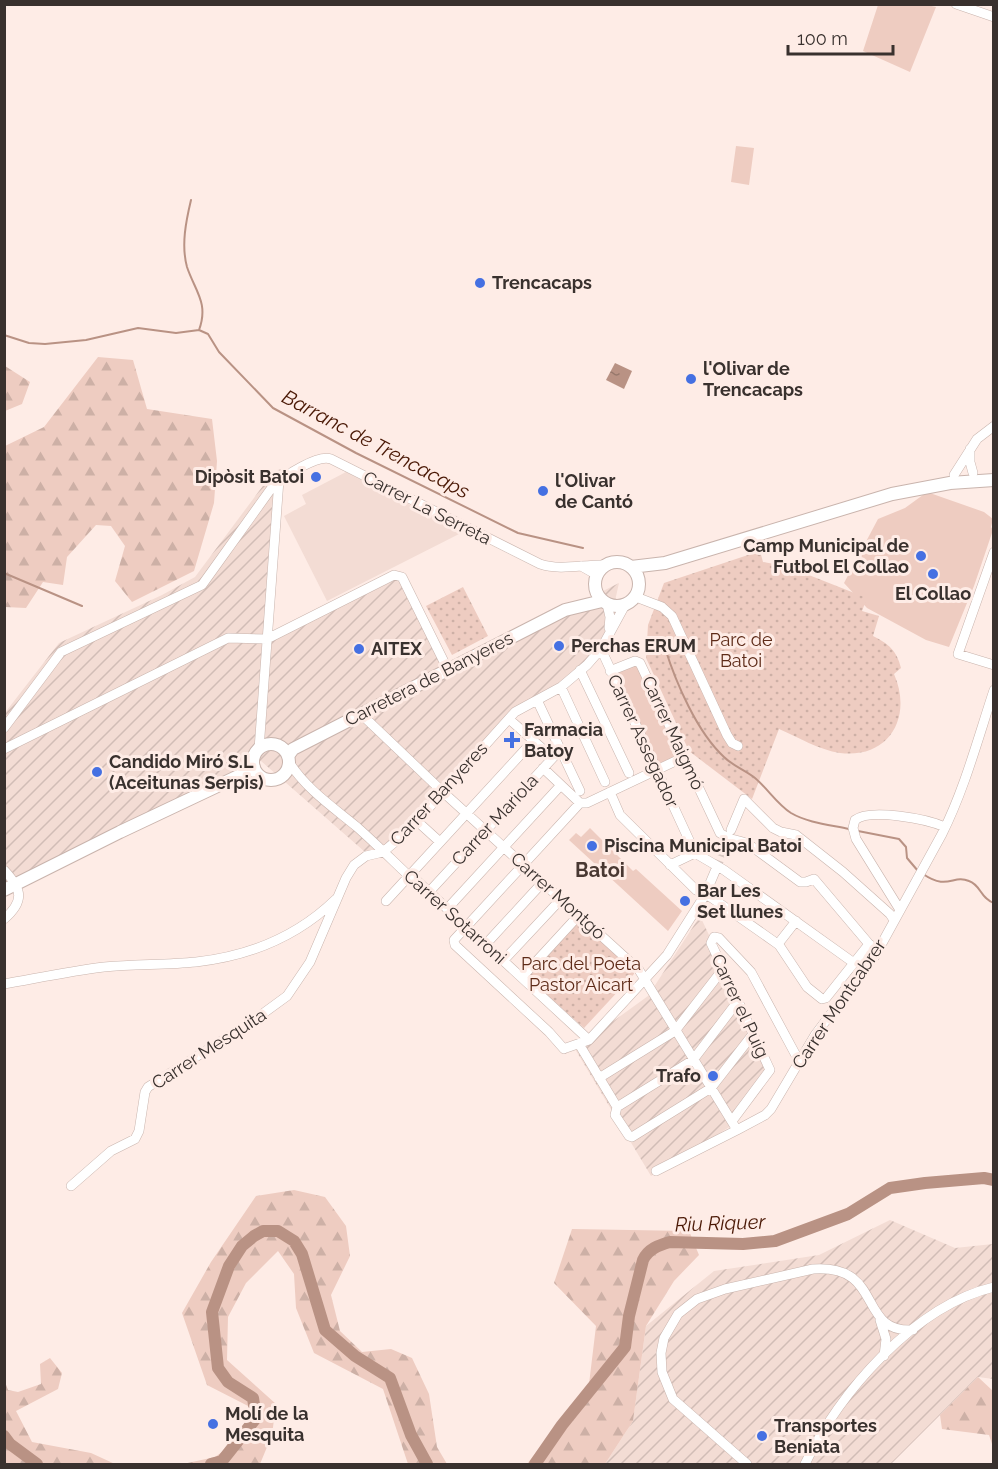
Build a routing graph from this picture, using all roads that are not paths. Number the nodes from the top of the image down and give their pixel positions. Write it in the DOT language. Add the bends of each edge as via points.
graph roads {
  1 [pos="956,4"];
  2 [pos="993,17"];
  3 [pos="993,426"];
  4 [pos="970,449"];
  5 [pos="973,473"];
  6 [pos="993,473"];
  7 [pos="954,475"];
  8 [pos="279,480"];
  9 [pos="993,480"];
  10 [pos="892,494"];
  11 [pos="993,552"];
  12 [pos="665,563"];
  13 [pos="606,565"];
  14 [pos="579,566"];
  15 [pos="631,567"];
  16 [pos="596,580"];
  17 [pos="639,582"];
  18 [pos="636,597"];
  19 [pos="605,602"];
  20 [pos="625,605"];
  21 [pos="565,610"];
  22 [pos="608,634"];
  23 [pos="267,639"];
  24 [pos="602,653"];
  25 [pos="993,665"];
  26 [pos="448,670"];
  27 [pos="580,670"];
  28 [pos="610,671"];
  29 [pos="561,687"];
  30 [pos="993,690"];
  31 [pos="537,700"];
  32 [pos="361,714"];
  33 [pos="509,719"];
  34 [pos="4,728"];
  35 [pos="533,741"];
  36 [pos="262,745"];
  37 [pos="738,746"];
  38 [pos="4,749"];
  39 [pos="561,749"];
  40 [pos="552,757"];
  41 [pos="684,757"];
  42 [pos="289,759"];
  43 [pos="543,768"];
  44 [pos="656,770"];
  45 [pos="253,771"];
  46 [pos="629,773"];
  47 [pos="605,783"];
  48 [pos="561,785"];
  49 [pos="580,791"];
  50 [pos="610,792"];
  51 [pos="444,793"];
  52 [pos="580,803"];
  53 [pos="466,813"];
  54 [pos="418,822"];
  55 [pos="486,830"];
  56 [pos="731,830"];
  57 [pos="944,830"];
  58 [pos="440,842"];
  59 [pos="504,847"];
  60 [pos="383,852"];
  61 [pos="695,853"];
  62 [pos="523,864"];
  63 [pos="670,865"];
  64 [pos="716,869"];
  65 [pos="4,870"];
  66 [pos="409,876"];
  67 [pos="543,882"];
  68 [pos="17,884"];
  69 [pos="4,890"];
  70 [pos="429,892"];
  71 [pos="705,896"];
  72 [pos="338,897"];
  73 [pos="561,899"];
  74 [pos="386,901"];
  75 [pos="447,909"];
  76 [pos="900,910"];
  77 [pos="579,915"];
  78 [pos="4,919"];
  79 [pos="894,920"];
  80 [pos="796,921"];
  81 [pos="467,927"];
  82 [pos="486,944"];
  83 [pos="778,944"];
  84 [pos="869,944"];
  85 [pos="878,950"];
  86 [pos="504,960"];
  87 [pos="854,963"];
  88 [pos="723,969"];
  89 [pos="522,977"];
  90 [pos="646,980"];
  91 [pos="4,984"];
  92 [pos="738,1001"];
  93 [pos="675,1031"];
  94 [pos="753,1034"];
  95 [pos="589,1040"];
  96 [pos="579,1044"];
  97 [pos="693,1060"];
  98 [pos="799,1061"];
  99 [pos="599,1078"];
  100 [pos="711,1088"];
  101 [pos="617,1107"];
  102 [pos="734,1126"];
  103 [pos="656,1171"];
  104 [pos="71,1186"];
  105 [pos="993,1287"];
  106 [pos="880,1320"];
  107 [pos="913,1329"];
  108 [pos="884,1356"];
  109 [pos="747,1464"];
  110 [pos="805,1464"];
  1 -- 2 [label="street"];
  3 -- 4 [label="street"];
  4 -- 5 [label="street"];
  4 -- 7 [label="street"];
  5 -- 6 [label="main road"];
  5 -- 7 [label="main road"];
  7 -- 10 [label="main road"];
  8 -- 14 [label="street, Carrer La Serreta" via="326,457 540,564"];
  8 -- 23 [label="street"];
  8 -- 34 [label="street" via="202,585 61,652"];
  9 -- 10 [label="main road"];
  10 -- 12 [label="main road"];
  11 -- 25 [label="street" via="958,654"];
  12 -- 15 [label="main road"];
  12 -- 17 [label="main road"];
  13 -- 14 [label="street, Carrer La Serreta"];
  13 -- 15 [label="main road" via="619,562"];
  13 -- 16 [label="main road"];
  14 -- 16 [label="street, Carrer La Serreta" via="587,568"];
  15 -- 17 [label="main road"];
  16 -- 19 [label="main road" via="598,595"];
  16 -- 21 [label="main road, Carretera de Banyeres" via="586,594"];
  17 -- 18 [label="main road"];
  18 -- 20 [label="main road"];
  18 -- 37 [label="street" via="662,607 672,616 727,735"];
  19 -- 20 [label="main road" via="618,607"];
  19 -- 21 [label="main road, Carretera de Banyeres"];
  19 -- 22 [label="street, Carrer Banyeres" via="610,617"];
  20 -- 22 [label="street, Carrer Banyeres"];
  21 -- 26 [label="main road, Carretera de Banyeres"];
  22 -- 24 [label="street, Carrer Banyeres"];
  23 -- 26 [label="street" via="398,574"];
  23 -- 36 [label="street"];
  23 -- 38 [label="street" via="228,638"];
  24 -- 27 [label="street, Carrer Banyeres"];
  24 -- 28 [label="street, Carrer Assegador"];
  26 -- 32 [label="main road, Carretera de Banyeres"];
  27 -- 29 [label="street, Carrer Banyeres"];
  27 -- 46 [label="street"];
  28 -- 41 [label="street, Carrer Maigmó" via="635,661 640,663"];
  28 -- 44 [label="street, Carrer Assegador"];
  29 -- 31 [label="street, Carrer Banyeres"];
  29 -- 47 [label="street"];
  30 -- 57 [label="street, Carrer Montcabrer" via="966,777"];
  31 -- 33 [label="street, Carrer Banyeres"];
  31 -- 39 [label="street"];
  32 -- 42 [label="main road, Carretera de Banyeres"];
  32 -- 51 [label="street, Carrer Montgó"];
  33 -- 35 [label="street"];
  33 -- 51 [label="street, Carrer Banyeres"];
  35 -- 40 [label="street"];
  35 -- 53 [label="street"];
  36 -- 42 [label="main road" via="278,745"];
  36 -- 45 [label="main road" via="254,757"];
  39 -- 40 [label="street, Carrer Mariola"];
  39 -- 49 [label="street"];
  40 -- 43 [label="street, Carrer Mariola"];
  41 -- 44 [label="street"];
  41 -- 84 [label="street, Carrer Maigmó" via="720,833 747,843 800,882 814,879"];
  42 -- 45 [label="main road" via="273,780"];
  42 -- 60 [label="street, Carrer Sotarroni"];
  43 -- 48 [label="street"];
  43 -- 55 [label="street, Carrer Mariola"];
  44 -- 50 [label="street"];
  44 -- 61 [label="street, Carrer Assegador"];
  45 -- 68 [label="main road"];
  48 -- 52 [label="street"];
  48 -- 59 [label="street"];
  50 -- 52 [label="street"];
  50 -- 63 [label="street" via="620,815"];
  51 -- 53 [label="street, Carrer Montgó"];
  51 -- 54 [label="street, Carrer Banyeres"];
  52 -- 62 [label="street"];
  53 -- 55 [label="street, Carrer Montgó"];
  53 -- 58 [label="street"];
  54 -- 58 [label="street"];
  54 -- 60 [label="street, Carrer Banyeres"];
  55 -- 59 [label="street, Carrer Montgó"];
  55 -- 70 [label="street, Carrer Mariola"];
  56 -- 79 [label="street" via="744,799 778,832 796,835 843,872"];
  57 -- 76 [label="street, Carrer Montcabrer"];
  57 -- 76 [label="street" via="889,816 860,816 855,820 856,839"];
  58 -- 66 [label="street"];
  59 -- 62 [label="street, Carrer Montgó"];
  59 -- 75 [label="street"];
  60 -- 66 [label="street, Carrer Sotarroni"];
  60 -- 72 [label="street, Carrer Banyeres" via="358,860"];
  61 -- 63 [label="street"];
  61 -- 80 [label="street"];
  62 -- 67 [label="street, Carrer Montgó"];
  62 -- 81 [label="street"];
  63 -- 71 [label="street"];
  64 -- 71 [label="street"];
  65 -- 68 [label="street"];
  66 -- 70 [label="street, Carrer Sotarroni"];
  66 -- 74 [label="street"];
  67 -- 73 [label="street, Carrer Montgó"];
  67 -- 82 [label="street"];
  68 -- 69 [label="main road"];
  68 -- 78 [label="street" via="18,902"];
  70 -- 75 [label="street, Carrer Sotarroni"];
  71 -- 83 [label="street"];
  71 -- 90 [label="street" via="667,956"];
  72 -- 91 [label="street, Carrer Banyeres" via="274,943 197,962 103,967"];
  72 -- 104 [label="street, Carrer Mesquita" via="310,962 287,996 148,1087 135,1139 111,1151"];
  73 -- 77 [label="street, Carrer Montgó"];
  73 -- 86 [label="street"];
  75 -- 81 [label="street, Carrer Sotarroni"];
  76 -- 79 [label="street, Carrer Montcabrer"];
  77 -- 89 [label="street"];
  77 -- 90 [label="street, Carrer Montgó"];
  79 -- 85 [label="street, Carrer Montcabrer"];
  80 -- 83 [label="street"];
  80 -- 87 [label="street"];
  81 -- 82 [label="street, Carrer Sotarroni"];
  81 -- 96 [label="street" via="455,939 455,945 565,1049"];
  82 -- 86 [label="street, Carrer Sotarroni"];
  83 -- 87 [label="street, Carrer Montcabrer" via="807,987 824,1000"];
  84 -- 85 [label="street"];
  84 -- 87 [label="street, Carrer Montcabrer"];
  85 -- 98 [label="street, Carrer Montcabrer"];
  86 -- 89 [label="street, Carrer Sotarroni"];
  88 -- 92 [label="street, Carrer el Puig"];
  88 -- 93 [label="street"];
  88 -- 98 [label="street, Carrer el Puig" via="711,943 714,937 751,972"];
  89 -- 95 [label="street, Carrer Sotarroni"];
  90 -- 93 [label="street, Carrer Montgó"];
  90 -- 95 [label="street"];
  92 -- 94 [label="street, Carrer el Puig"];
  92 -- 97 [label="street"];
  93 -- 97 [label="street, Carrer Montgó"];
  93 -- 99 [label="street"];
  94 -- 100 [label="street"];
  94 -- 102 [label="street, Carrer el Puig" via="770,1070"];
  95 -- 96 [label="street"];
  96 -- 99 [label="street"];
  97 -- 100 [label="street, Carrer Montgó"];
  97 -- 101 [label="street"];
  98 -- 102 [label="street, Carrer Montcabrer" via="765,1115"];
  99 -- 101 [label="street"];
  100 -- 101 [label="street" via="636,1136 628,1136 615,1115"];
  100 -- 102 [label="street, Carrer Montgó"];
  102 -- 103 [label="street, Carrer Montcabrer"];
  105 -- 107 [label="street" via="954,1301"];
  106 -- 107 [label="street" via="897,1330"];
  106 -- 108 [label="street" via="886,1339"];
  106 -- 109 [label="street" via="857,1281 828,1268 704,1296 678,1314 666,1333 661,1353 668,1390 676,1402"];
  107 -- 108 [label="street"];
  108 -- 110 [label="street" via="838,1409"];
}
